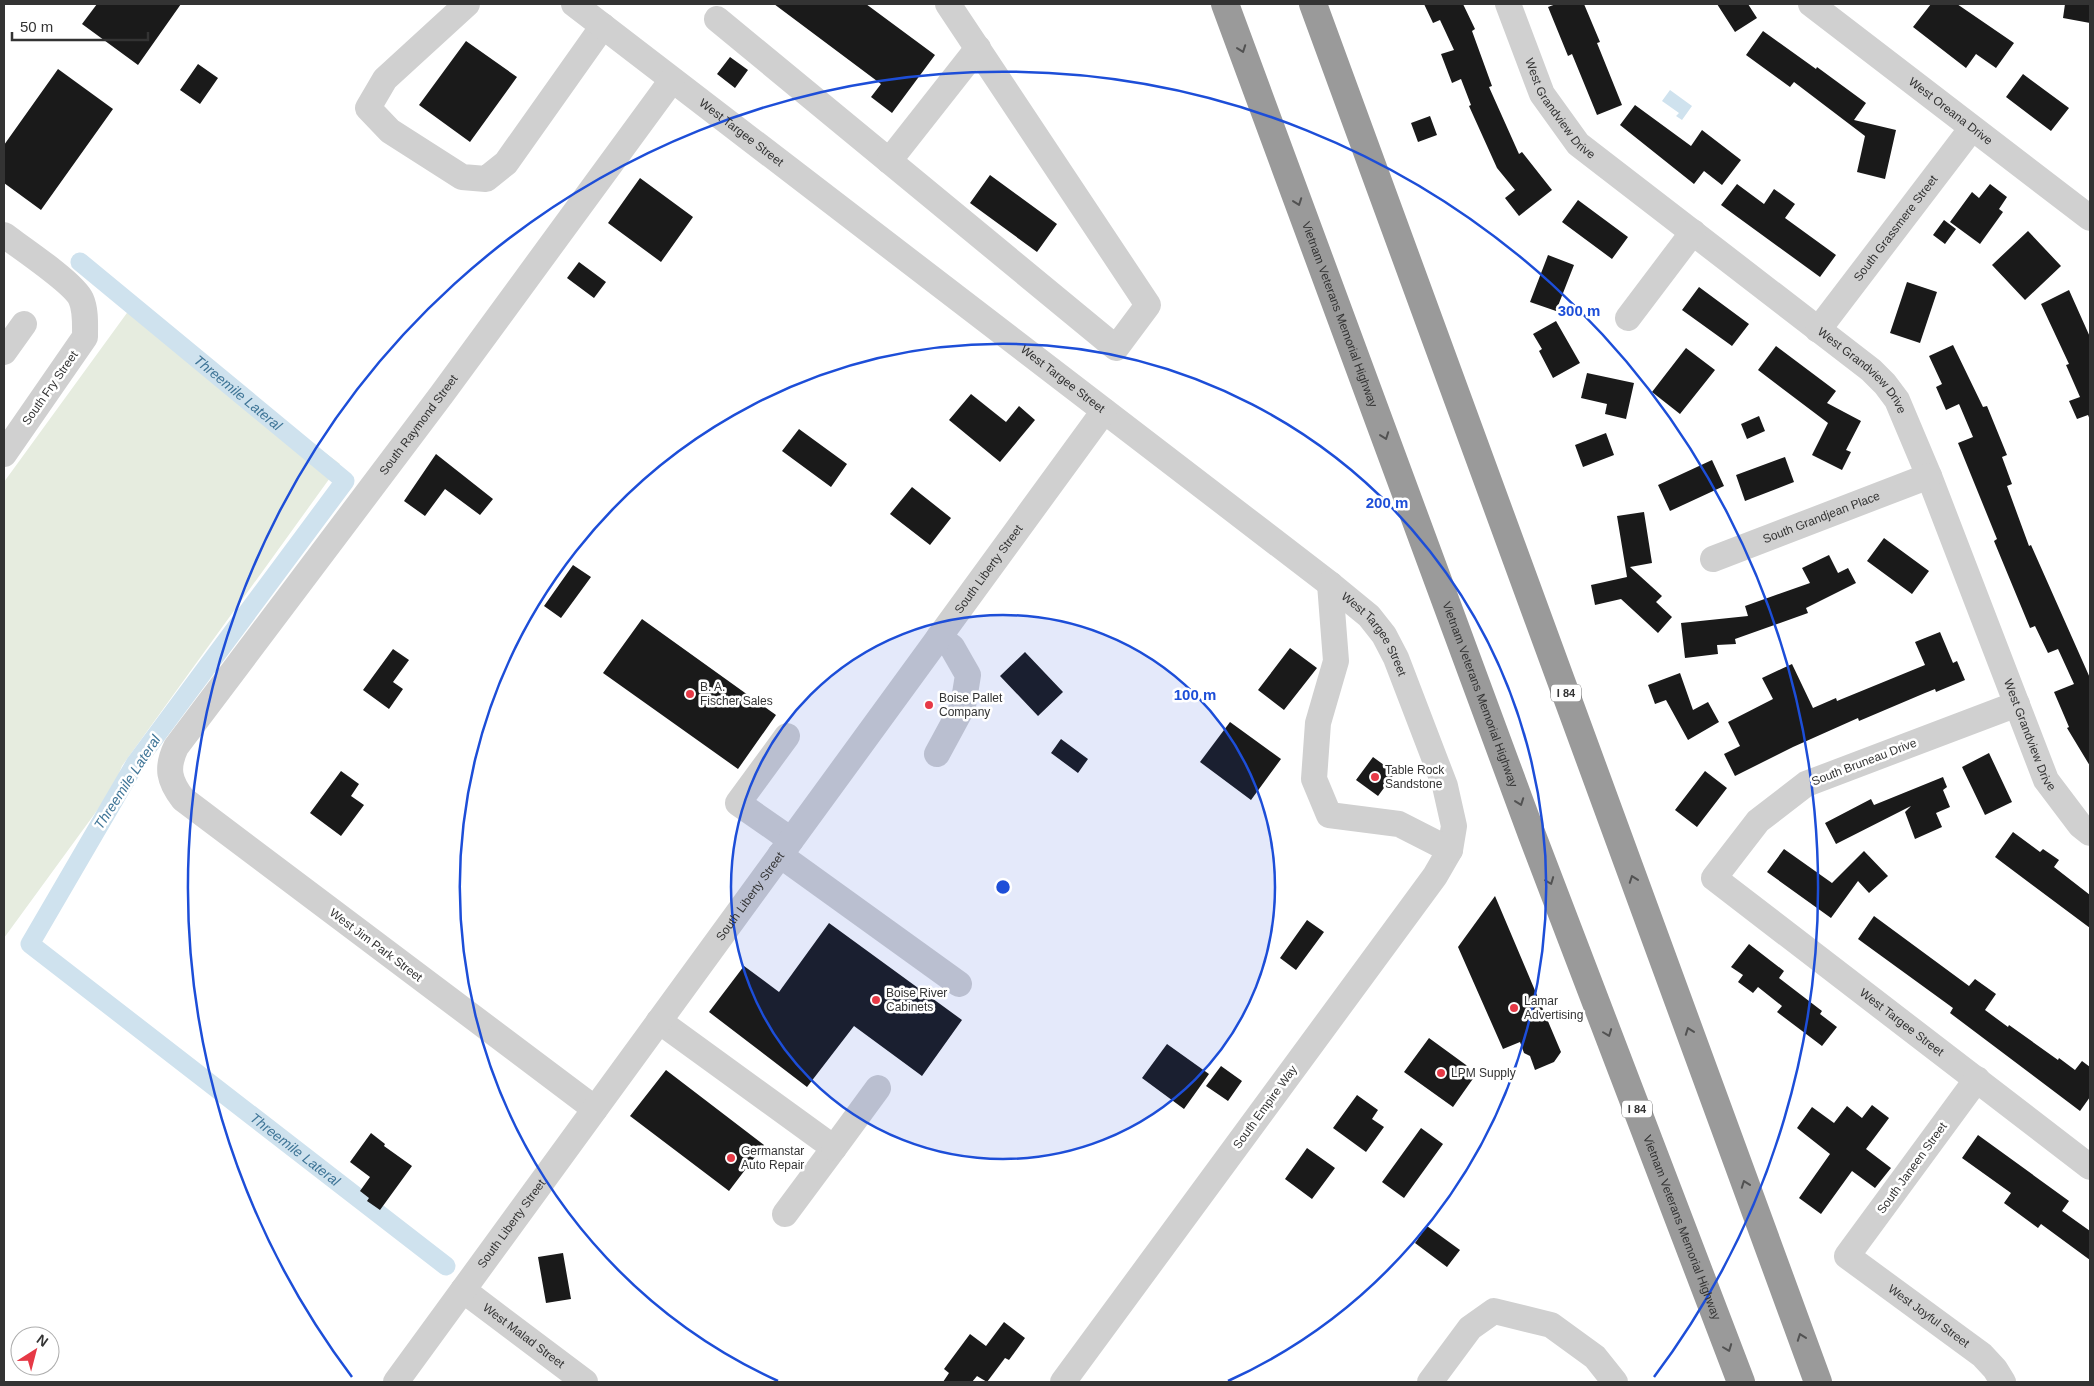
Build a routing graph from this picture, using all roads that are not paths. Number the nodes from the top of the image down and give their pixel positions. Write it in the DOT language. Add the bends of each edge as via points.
graph roads {
  1 [pos="467,4"];
  2 [pos="574,4"];
  3 [pos="948,4"];
  4 [pos="1225,4"];
  5 [pos="1313,4"];
  6 [pos="1508,4"];
  7 [pos="1811,4"];
  8 [pos="717,19"];
  9 [pos="603,26"];
  10 [pos="978,48"];
  11 [pos="672,80"];
  12 [pos="1972,128"];
  13 [pos="889,161"];
  14 [pos="2090,218"];
  15 [pos="1693,232"];
  16 [pos="4,235"];
  17 [pos="1628,318"];
  18 [pos="24,324"];
  19 [pos="1818,330"];
  20 [pos="4,352"];
  21 [pos="1104,411"];
  22 [pos="12,425"];
  23 [pos="4,454"];
  24 [pos="1929,476"];
  25 [pos="1713,559"];
  26 [pos="1330,584"];
  27 [pos="939,637"];
  28 [pos="2017,704"];
  29 [pos="788,736"];
  30 [pos="937,754"];
  31 [pos="170,772"];
  32 [pos="2090,833"];
  33 [pos="1452,838"];
  34 [pos="786,847"];
  35 [pos="1714,878"];
  36 [pos="958,984"];
  37 [pos="659,1021"];
  38 [pos="1977,1079"];
  39 [pos="878,1088"];
  40 [pos="595,1109"];
  41 [pos="834,1148"];
  42 [pos="2090,1166"];
  43 [pos="785,1214"];
  44 [pos="1847,1256"];
  45 [pos="463,1290"];
  46 [pos="396,1382"];
  47 [pos="584,1382"];
  48 [pos="1063,1382"];
  49 [pos="1430,1382"];
  50 [pos="1615,1382"];
  51 [pos="1741,1382"];
  52 [pos="1818,1382"];
  53 [pos="2003,1382"];
  1 -- 9 [label="street" via="385,79 368,108 390,131 462,178 486,179 506,163"];
  2 -- 9 [label="street, West Targee Street"];
  3 -- 10 [label="street"];
  4 -- 51 [label="highway, Vietnam Veterans Memorial Highway / I 84, one-way" via="1532,835"];
  52 -- 5 [label="highway, I 84, one-way"];
  6 -- 15 [label="street, West Grandview Drive" via="1542,94 1578,144"];
  7 -- 12 [label="street, West Oreana Drive"];
  8 -- 13 [label="street"];
  9 -- 11 [label="street, West Targee Street"];
  10 -- 13 [label="street"];
  10 -- 13 [label="street" via="1148,305 1116,348"];
  11 -- 21 [label="street, West Targee Street"];
  11 -- 31 [label="street, South Raymond Street" via="442,394 176,747"];
  12 -- 14 [label="street, West Oreana Drive"];
  12 -- 19 [label="street, South Grassmere Street"];
  15 -- 17 [label="street"];
  15 -- 19 [label="street, West Grandview Drive"];
  16 -- 22 [label="street, South Fry Street" via="61,277 81,298 85,318 85,337"];
  18 -- 20 [label="street"];
  19 -- 24 [label="street, West Grandview Drive" via="1885,384 1897,400"];
  21 -- 26 [label="street, West Targee Street"];
  21 -- 27 [label="street, South Liberty Street"];
  22 -- 23 [label="street, South Fry Street"];
  24 -- 25 [label="street, South Grandjean Place"];
  24 -- 28 [label="street, West Grandview Drive"];
  26 -- 33 [label="street, West Targee Street" via="1369,616 1396,658 1445,786"];
  26 -- 33 [label="street" via="1336,661 1318,723 1314,779 1329,815 1399,824"];
  27 -- 30 [label="street" via="952,647 968,675 962,706"];
  27 -- 34 [label="street, South Liberty Street"];
  28 -- 32 [label="street, West Grandview Drive" via="2046,780 2080,825"];
  28 -- 35 [label="street, South Bruneau Drive" via="1806,784 1758,821"];
  29 -- 34 [label="street" via="738,803"];
  31 -- 40 [label="street, West Jim Park Street" via="173,786 183,799"];
  33 -- 48 [label="street, South Empire Way" via="1430,884"];
  34 -- 36 [label="street"];
  34 -- 37 [label="street, South Liberty Street"];
  35 -- 38 [label="street, West Targee Street"];
  37 -- 40 [label="street, South Liberty Street"];
  37 -- 41 [label="street"];
  38 -- 42 [label="street, West Targee Street"];
  38 -- 44 [label="street, South Janeen Street"];
  39 -- 41 [label="street"];
  40 -- 45 [label="street, South Liberty Street"];
  41 -- 43 [label="street"];
  44 -- 53 [label="street, West Joyful Street" via="1982,1355"];
  45 -- 46 [label="street, South Liberty Street"];
  45 -- 47 [label="street, West Malad Street"];
  49 -- 50 [label="street" via="1470,1328 1494,1311 1551,1325 1595,1357"];
}
